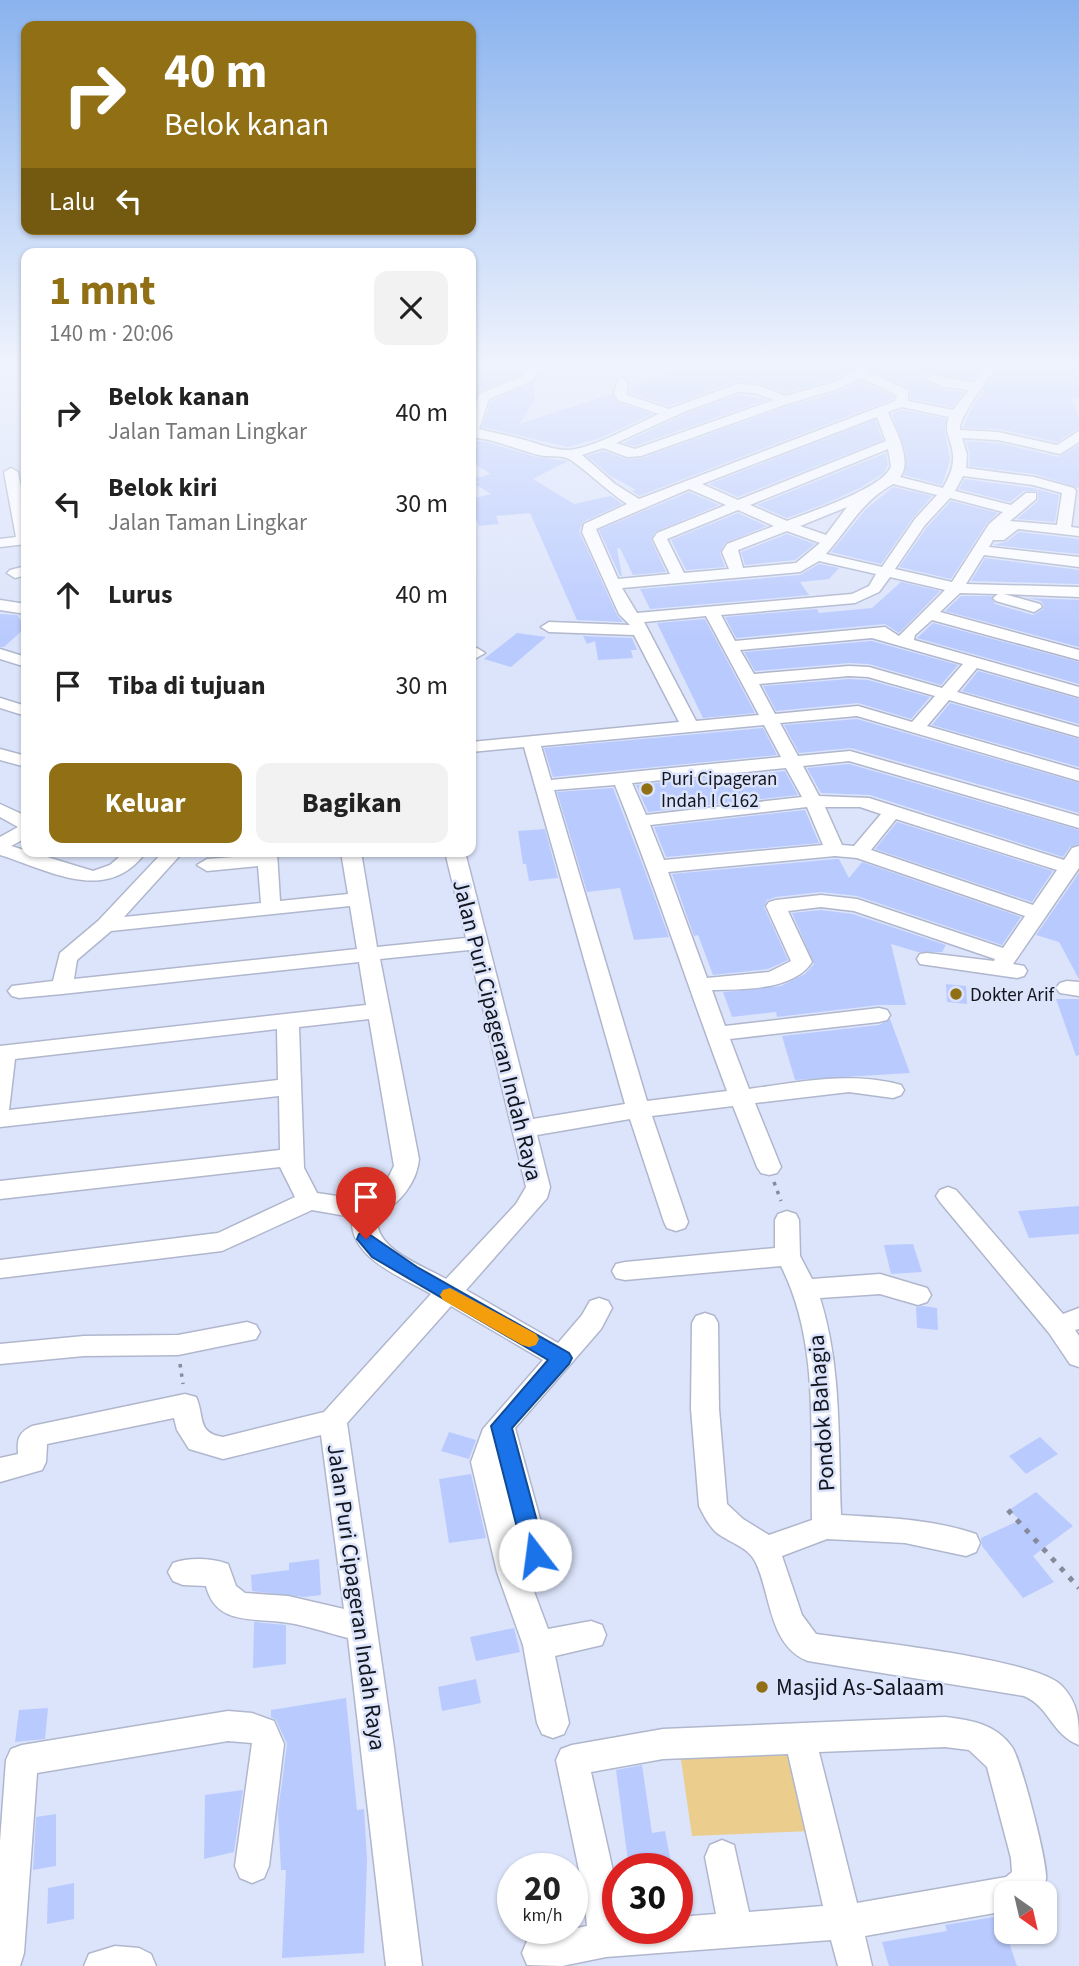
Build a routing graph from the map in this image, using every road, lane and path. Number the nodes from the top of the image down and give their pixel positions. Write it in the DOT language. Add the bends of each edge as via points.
graph roads {
  1 [pos="574,456"];
  2 [pos="764,456"];
  3 [pos="848,456"];
  4 [pos="897,456"];
  5 [pos="960,456"];
  6 [pos="959,471"];
  7 [pos="12,472"];
  8 [pos="891,479"];
  9 [pos="689,484"];
  10 [pos="947,493"];
  11 [pos="867,494"];
  12 [pos="1031,496"];
  13 [pos="638,504"];
  14 [pos="737,505"];
  15 [pos="1016,511"];
  16 [pos="21,523"];
  17 [pos="784,525"];
  18 [pos="1063,530"];
  19 [pos="1079,532"];
  20 [pos="21,540"];
  21 [pos="828,541"];
  22 [pos="0,543"];
  23 [pos="984,550"];
  24 [pos="816,556"];
  25 [pos="1079,562"];
  26 [pos="738,573"];
  27 [pos="885,573"];
  28 [pos="679,578"];
  29 [pos="612,584"];
  30 [pos="964,589"];
  31 [pos="1079,592"];
  32 [pos="0,605"];
  33 [pos="1034,607"];
  34 [pos="21,608"];
  35 [pos="711,610"];
  36 [pos="929,614"];
  37 [pos="638,624"];
  38 [pos="549,627"];
  39 [pos="914,627"];
  40 [pos="872,634"];
  41 [pos="906,643"];
  42 [pos="731,646"];
  43 [pos="0,654"];
  44 [pos="1079,655"];
  45 [pos="21,660"];
  46 [pos="974,662"];
  47 [pos="747,680"];
  48 [pos="1079,692"];
  49 [pos="945,694"];
  50 [pos="0,703"];
  51 [pos="21,709"];
  52 [pos="769,718"];
  53 [pos="690,727"];
  54 [pos="916,728"];
  55 [pos="1079,732"];
  56 [pos="531,742"];
  57 [pos="476,747"];
  58 [pos="0,754"];
  59 [pos="21,760"];
  60 [pos="790,760"];
  61 [pos="1079,776"];
  62 [pos="621,778"];
  63 [pos="544,786"];
  64 [pos="813,802"];
  65 [pos="0,810"];
  66 [pos="892,812"];
  67 [pos="21,820"];
  68 [pos="639,821"];
  69 [pos="1079,822"];
  70 [pos="21,833"];
  71 [pos="0,847"];
  72 [pos="835,850"];
  73 [pos="21,852"];
  74 [pos="859,852"];
  75 [pos="42,857"];
  76 [pos="131,857"];
  77 [pos="169,857"];
  78 [pos="260,857"];
  79 [pos="267,857"];
  80 [pos="352,857"];
  81 [pos="456,857"];
  82 [pos="1074,860"];
  83 [pos="207,865"];
  84 [pos="656,867"];
  85 [pos="359,899"];
  86 [pos="271,908"];
  87 [pos="1037,913"];
  88 [pos="105,925"];
  89 [pos="476,943"];
  90 [pos="369,954"];
  91 [pos="928,959"];
  92 [pos="1008,965"];
  93 [pos="698,985"];
  94 [pos="62,986"];
  95 [pos="19,991"];
  96 [pos="378,1011"];
  97 [pos="879,1015"];
  98 [pos="288,1021"];
  99 [pos="715,1034"];
  100 [pos="3,1052"];
  101 [pos="288,1087"];
  102 [pos="893,1090"];
  103 [pos="739,1098"];
  104 [pos="0,1106"];
  105 [pos="638,1110"];
  106 [pos="0,1119"];
  107 [pos="522,1129"];
  108 [pos="291,1157"];
  109 [pos="769,1167"];
  110 [pos="0,1190"];
  111 [pos="948,1196"];
  112 [pos="309,1201"];
  113 [pos="366,1209"];
  114 [pos="788,1220"];
  115 [pos="676,1222"];
  116 [pos="788,1256"];
  117 [pos="0,1269"];
  118 [pos="625,1272"];
  119 [pos="805,1289"];
  120 [pos="448,1294"];
  121 [pos="918,1295"];
  122 [pos="599,1308"];
  123 [pos="1070,1321"];
  124 [pos="705,1323"];
  125 [pos="247,1332"];
  126 [pos="178,1345"];
  127 [pos="0,1354"];
  128 [pos="1079,1357"];
  129 [pos="562,1358"];
  130 [pos="186,1405"];
  131 [pos="333,1422"];
  132 [pos="0,1470"];
  133 [pos="1008,1510"];
  134 [pos="827,1527"];
  135 [pos="967,1543"];
  136 [pos="765,1549"];
  137 [pos="183,1572"];
  138 [pos="1079,1588"];
  139 [pos="360,1627"];
  140 [pos="591,1635"];
  141 [pos="538,1645"];
  142 [pos="553,1723"];
  143 [pos="1079,1730"];
  144 [pos="800,1739"];
  145 [pos="722,1857"];
  146 [pos="252,1866"];
  147 [pos="1025,1881"];
  148 [pos="994,1896"];
  149 [pos="602,1906"];
  150 [pos="845,1922"];
  151 [pos="736,1932"];
  152 [pos="693,1935"];
  153 [pos="602,1941"];
  154 [pos="539,1953"];
  155 [pos="2,1966"];
  156 [pos="101,1966"];
  157 [pos="139,1966"];
  158 [pos="404,1966"];
  159 [pos="855,1966"];
  1 -- 13 [label="street"];
  2 -- 9 [label="street"];
  3 -- 14 [label="street"];
  4 -- 8 [label="street" via="897,471"];
  5 -- 6 [label="street"];
  6 -- 10 [label="street"];
  6 -- 18 [label="street" via="1069,491"];
  7 -- 16 [label="street"];
  8 -- 10 [label="street"];
  8 -- 11 [label="street"];
  9 -- 13 [label="street"];
  9 -- 14 [label="street"];
  10 -- 15 [label="street"];
  10 -- 27 [label="street" via="920,522"];
  11 -- 17 [label="street"];
  11 -- 21 [label="street"];
  12 -- 15 [label="street"];
  13 -- 29 [label="street" via="589,527"];
  14 -- 17 [label="street"];
  14 -- 28 [label="street" via="662,536"];
  15 -- 23 [label="street" via="993,527"];
  17 -- 21 [label="street"];
  17 -- 26 [label="street" via="730,549"];
  18 -- 19 [label="street"];
  18 -- 23 [label="street" via="1015,524"];
  20 -- 22 [label="street"];
  21 -- 24 [label="street"];
  23 -- 25 [label="street"];
  23 -- 30 [label="street"];
  24 -- 26 [label="street" via="793,570"];
  24 -- 27 [label="street"];
  26 -- 28 [label="street"];
  27 -- 30 [label="street"];
  27 -- 35 [label="street" via="867,595 855,598"];
  28 -- 29 [label="street"];
  29 -- 37 [label="street" via="627,614"];
  30 -- 31 [label="street"];
  30 -- 33 [label="street"];
  30 -- 36 [label="street"];
  32 -- 34 [label="street"];
  35 -- 37 [label="street"];
  35 -- 42 [label="street"];
  36 -- 39 [label="street"];
  36 -- 44 [label="street"];
  37 -- 38 [label="street"];
  37 -- 53 [label="street"];
  39 -- 40 [label="street"];
  39 -- 41 [label="street"];
  40 -- 41 [label="street"];
  40 -- 42 [label="street"];
  41 -- 46 [label="street"];
  42 -- 47 [label="street"];
  43 -- 45 [label="street"];
  46 -- 48 [label="street"];
  46 -- 49 [label="street"];
  47 -- 49 [label="street" via="860,671"];
  47 -- 52 [label="street"];
  49 -- 54 [label="street"];
  49 -- 55 [label="street"];
  50 -- 51 [label="street"];
  52 -- 53 [label="street"];
  52 -- 54 [label="street" via="858,711"];
  52 -- 60 [label="street"];
  53 -- 56 [label="street"];
  54 -- 61 [label="street"];
  56 -- 57 [label="street"];
  56 -- 63 [label="street"];
  58 -- 59 [label="street"];
  60 -- 62 [label="street"];
  60 -- 64 [label="street"];
  60 -- 69 [label="street" via="850,756"];
  62 -- 63 [label="street"];
  62 -- 68 [label="street"];
  63 -- 105 [label="street"];
  64 -- 66 [label="street" via="862,802"];
  64 -- 68 [label="street"];
  64 -- 72 [label="street"];
  65 -- 67 [label="street"];
  66 -- 74 [label="street"];
  66 -- 82 [label="street"];
  68 -- 84 [label="street"];
  70 -- 71 [label="street"];
  71 -- 73 [label="street"];
  72 -- 74 [label="street"];
  72 -- 84 [label="street"];
  74 -- 87 [label="street"];
  75 -- 76 [label="street" via="92,877 105,877"];
  77 -- 88 [label="street"];
  78 -- 83 [label="street"];
  79 -- 86 [label="street"];
  80 -- 85 [label="street"];
  81 -- 89 [label="street, Jalan Puri Cipageran Indah Raya"];
  82 -- 87 [label="street"];
  84 -- 93 [label="street"];
  85 -- 86 [label="street"];
  85 -- 90 [label="street"];
  86 -- 88 [label="street"];
  87 -- 92 [label="street"];
  88 -- 94 [label="street" via="67,958"];
  89 -- 90 [label="street"];
  89 -- 107 [label="street, Jalan Puri Cipageran Indah Raya"];
  90 -- 94 [label="street"];
  90 -- 96 [label="street"];
  91 -- 92 [label="street"];
  92 -- 93 [label="street" via="857,905 821,901 776,906 802,962 798,968 784,975"];
  93 -- 99 [label="street"];
  94 -- 95 [label="street"];
  96 -- 98 [label="street"];
  96 -- 113 [label="street" via="407,1167 404,1177 383,1199"];
  97 -- 99 [label="street"];
  98 -- 100 [label="street"];
  98 -- 101 [label="street"];
  99 -- 103 [label="street"];
  100 -- 104 [label="street"];
  101 -- 106 [label="street"];
  101 -- 108 [label="street"];
  102 -- 103 [label="street" via="849,1084"];
  103 -- 105 [label="street"];
  103 -- 109 [label="street"];
  105 -- 107 [label="street"];
  105 -- 115 [label="street"];
  107 -- 120 [label="street, Jalan Puri Cipageran Indah Raya" via="538,1187 535,1198"];
  108 -- 110 [label="street"];
  108 -- 112 [label="street"];
  109 -- 114 [label="path"];
  111 -- 123 [label="street"];
  112 -- 113 [label="street"];
  112 -- 117 [label="street" via="222,1242"];
  113 -- 120 [label="street" via="362,1226 366,1239 379,1252"];
  114 -- 116 [label="street, Pondok Bahagia"];
  116 -- 118 [label="street"];
  116 -- 119 [label="street, Pondok Bahagia"];
  119 -- 121 [label="street" via="880,1284"];
  119 -- 134 [label="street, Pondok Bahagia" via="822,1369"];
  120 -- 129 [label="street"];
  120 -- 131 [label="street, Jalan Puri Cipageran Indah Raya"];
  122 -- 129 [label="street"];
  123 -- 128 [label="street"];
  124 -- 136 [label="street" via="705,1409 713,1506 725,1524"];
  125 -- 126 [label="street"];
  126 -- 127 [label="street" via="84,1346"];
  126 -- 130 [label="path"];
  129 -- 141 [label="street" via="501,1426 485,1462 512,1572"];
  130 -- 131 [label="street" via="190,1430 210,1447 223,1448"];
  130 -- 132 [label="street" via="42,1434 31,1439 32,1462"];
  131 -- 139 [label="street, Jalan Puri Cipageran Indah Raya"];
  133 -- 138 [label="path"];
  134 -- 135 [label="street" via="905,1531"];
  134 -- 136 [label="street"];
  136 -- 143 [label="street" via="790,1623 808,1647 1031,1684 1050,1695"];
  137 -- 139 [label="street" via="218,1573 223,1593 239,1606 288,1609"];
  139 -- 158 [label="street, Jalan Puri Cipageran Indah Raya"];
  140 -- 141 [label="street"];
  141 -- 142 [label="street"];
  144 -- 147 [label="street" via="959,1732 976,1736 1001,1758 1028,1858"];
  144 -- 149 [label="street" via="663,1744 572,1760"];
  144 -- 150 [label="street"];
  145 -- 151 [label="street"];
  146 -- 155 [label="street" via="268,1744 263,1732 228,1726 22,1760 12,1913"];
  148 -- 150 [label="street"];
  150 -- 151 [label="street"];
  150 -- 159 [label="street"];
  151 -- 152 [label="street"];
  153 -- 154 [label="street"];
  156 -- 157 [label="street"];
}
